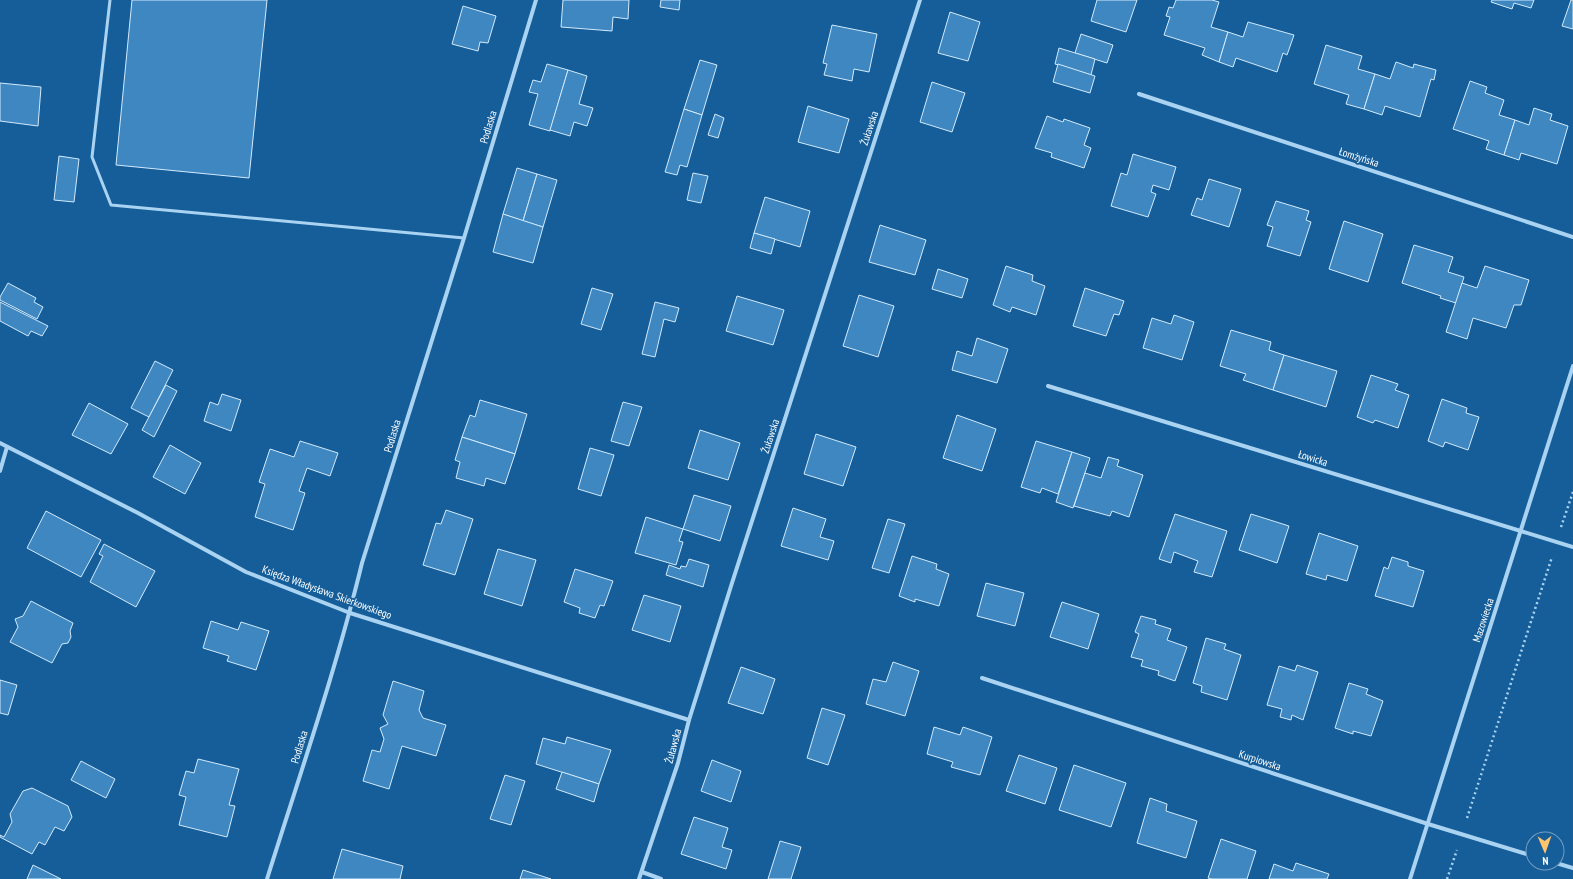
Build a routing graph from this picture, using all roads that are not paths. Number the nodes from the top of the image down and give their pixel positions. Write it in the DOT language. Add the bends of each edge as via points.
graph roads {
  1 [pos="110,0"];
  2 [pos="536,0"];
  3 [pos="920,0"];
  4 [pos="1139,94"];
  5 [pos="1573,237"];
  6 [pos="464,238"];
  7 [pos="1573,366"];
  8 [pos="1048,386"];
  9 [pos="0,443"];
  10 [pos="7,447"];
  11 [pos="0,471"];
  12 [pos="1521,531"];
  13 [pos="1573,547"];
  14 [pos="350,613"];
  15 [pos="982,678"];
  16 [pos="689,720"];
  17 [pos="1428,824"];
  18 [pos="1525,854"];
  19 [pos="642,872"];
  20 [pos="267,879"];
  21 [pos="640,879"];
  22 [pos="662,879"];
  23 [pos="1410,879"];
  1 -- 6 [label="lane" via="92,157 111,205"];
  2 -- 6 [label="street, Podlaska"];
  3 -- 16 [label="street, Żuławska"];
  4 -- 5 [label="street, Łomżyńska"];
  6 -- 14 [label="street, Podlaska" via="362,563"];
  7 -- 12 [label="street, Mazowiecka"];
  8 -- 12 [label="street, Łowicka"];
  9 -- 10 [label="street, Księdza Władysława Skierkowskiego"];
  10 -- 11 [label="street"];
  10 -- 14 [label="street, Księdza Władysława Skierkowskiego" via="246,572"];
  12 -- 13 [label="street, Łowicka"];
  12 -- 17 [label="street, Mazowiecka"];
  14 -- 16 [label="street, Księdza Władysława Skierkowskiego"];
  14 -- 20 [label="street, Podlaska"];
  15 -- 17 [label="street, Kurpiowska"];
  16 -- 19 [label="street, Żuławska" via="678,763"];
  17 -- 18 [label="street, Kurpiowska"];
  17 -- 23 [label="street, Mazowiecka"];
  19 -- 21 [label="street, Żuławska"];
  19 -- 22 [label="street"];
}
